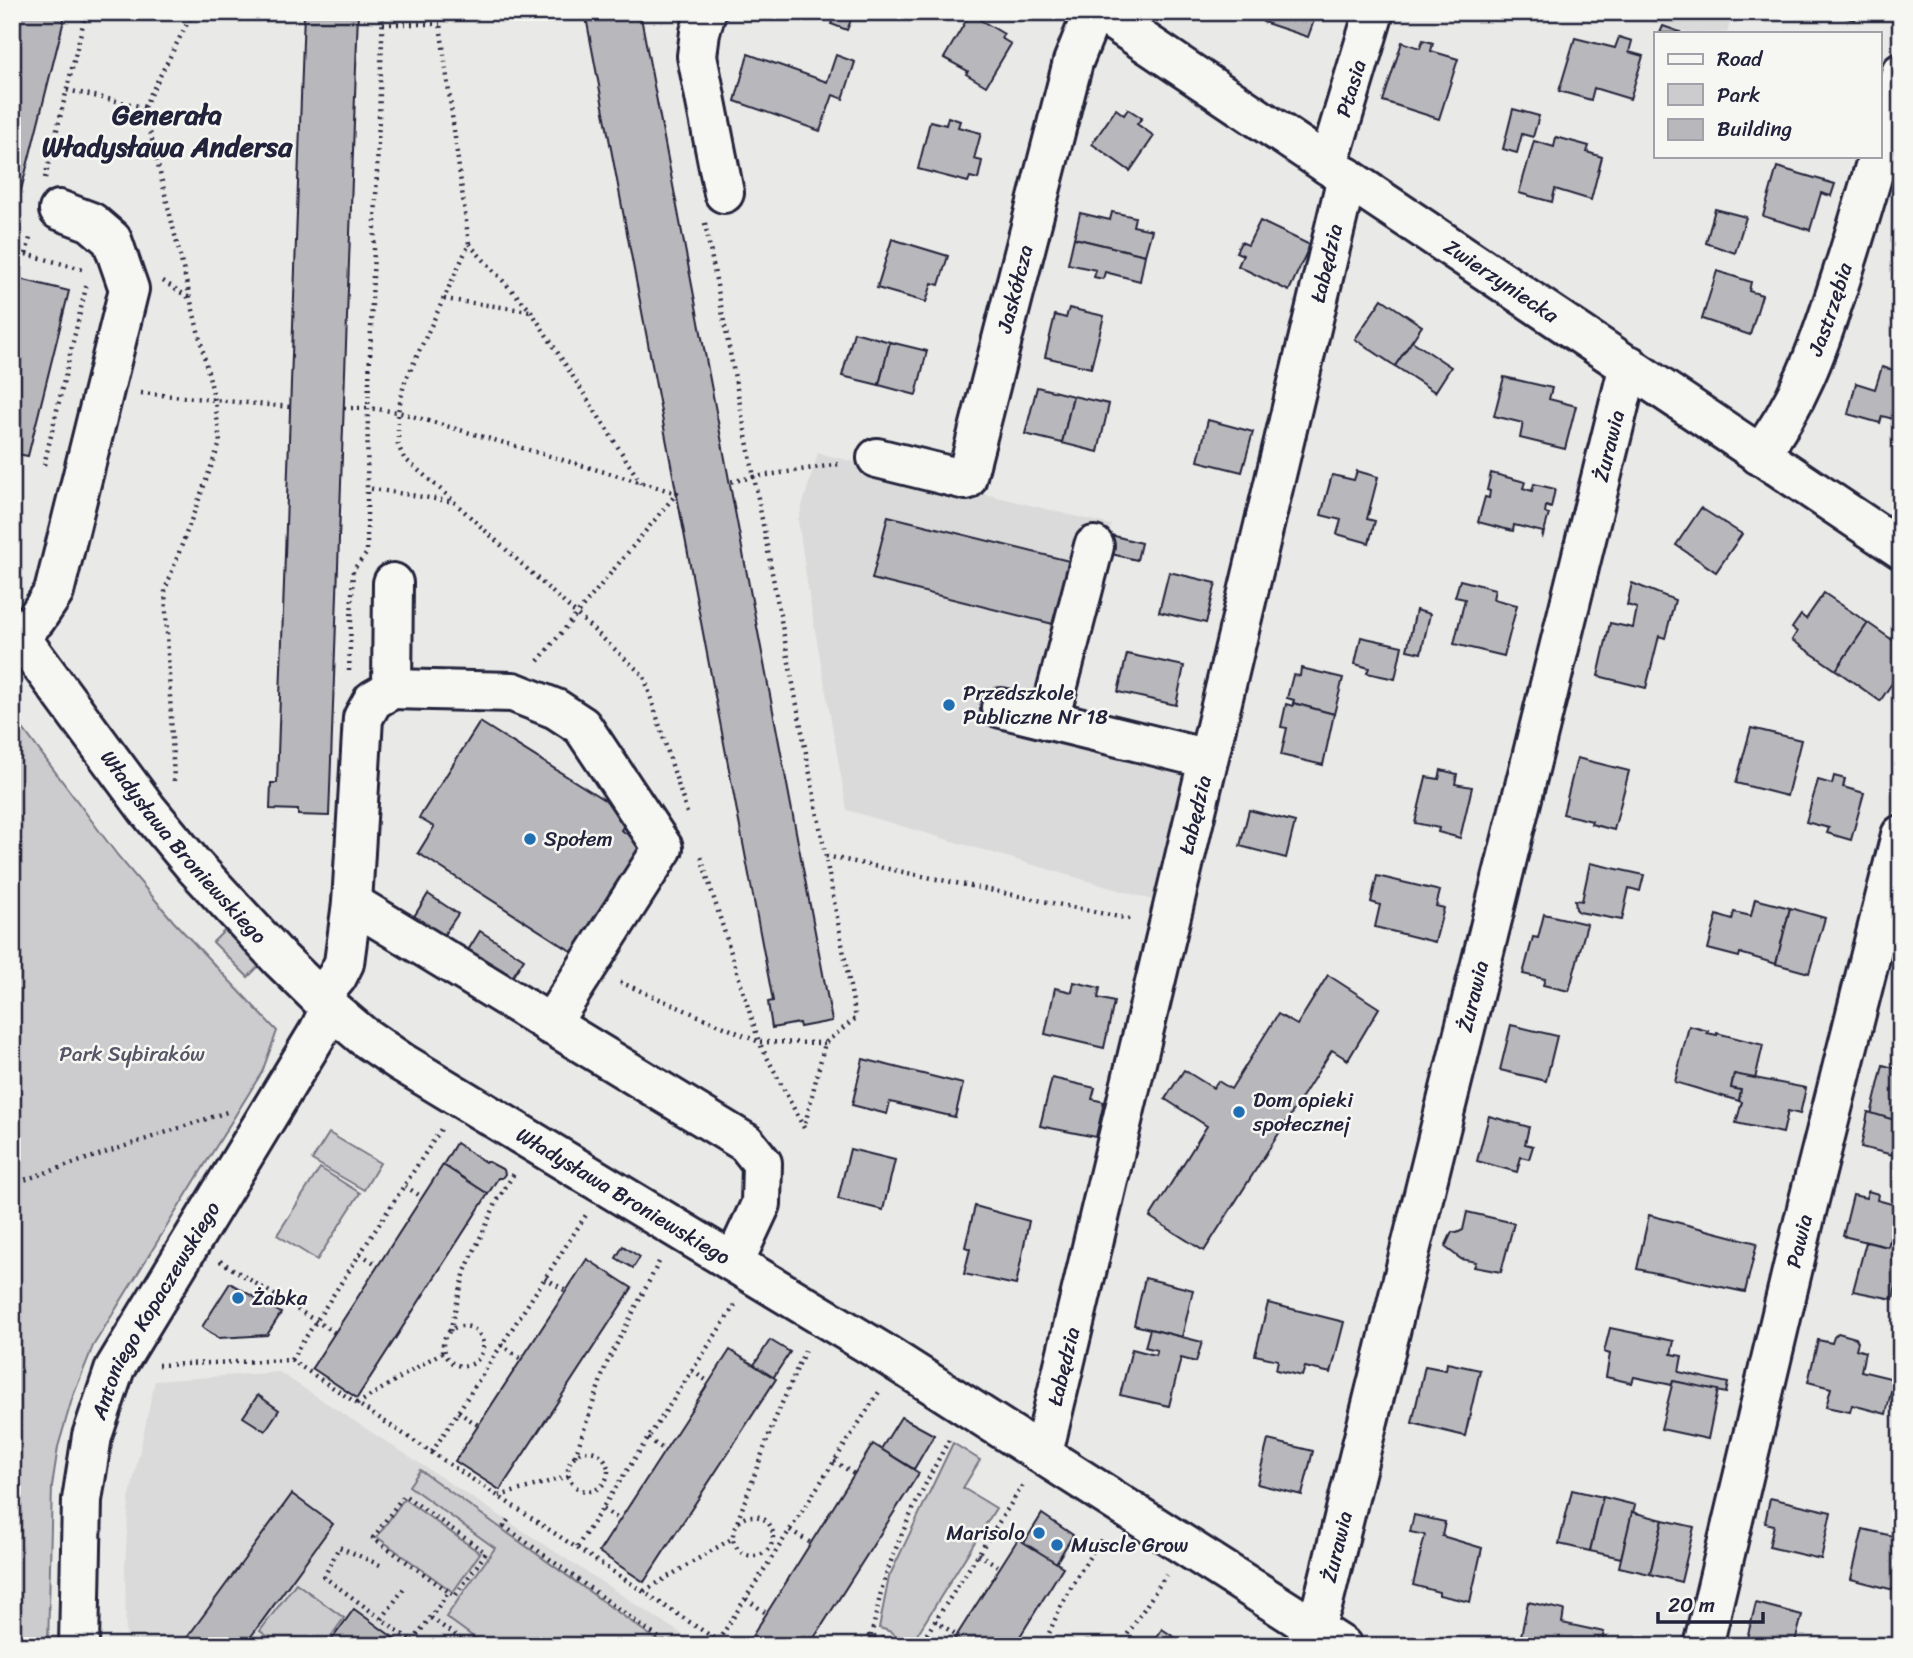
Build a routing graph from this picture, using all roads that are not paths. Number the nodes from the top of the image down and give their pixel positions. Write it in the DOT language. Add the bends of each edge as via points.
graph roads {
  1 [pos="706,12"];
  2 [pos="1093,12"];
  3 [pos="1100,12"];
  4 [pos="1374,12"];
  5 [pos="1901,73"];
  6 [pos="1882,142"];
  7 [pos="1877,158"];
  8 [pos="1338,171"];
  9 [pos="45,206"];
  10 [pos="715,207"];
  11 [pos="1629,365"];
  12 [pos="1759,455"];
  13 [pos="877,458"];
  14 [pos="1094,546"];
  15 [pos="1901,549"];
  16 [pos="393,583"];
  17 [pos="16,631"];
  18 [pos="391,689"];
  19 [pos="1001,708"];
  20 [pos="1049,720"];
  21 [pos="1208,759"];
  22 [pos="1901,835"];
  23 [pos="352,903"];
  24 [pos="325,1003"];
  25 [pos="550,1025"];
  26 [pos="734,1262"];
  27 [pos="1034,1467"];
  28 [pos="1320,1640"];
  29 [pos="79,1646"];
  30 [pos="1703,1646"];
  1 -- 10 [label="street" via="697,56"];
  2 -- 13 [label="street, Jaskółcza" via="1073,62 966,480"];
  3 -- 8 [label="street, Zwierzyniecka"];
  4 -- 8 [label="street, Ptasia"];
  5 -- 6 [label="street"];
  7 -- 12 [label="street, Jastrzębia" via="1822,337 1802,387"];
  8 -- 11 [label="street, Zwierzyniecka"];
  8 -- 21 [label="street, Łabędzia"];
  9 -- 17 [label="street" via="91,222 112,240 129,289 54,592 36,619"];
  11 -- 12 [label="street, Zwierzyniecka"];
  11 -- 28 [label="street, Żurawia" via="1323,1603"];
  12 -- 15 [label="street, Zwierzyniecka"];
  14 -- 20 [label="street"];
  16 -- 18 [label="street"];
  17 -- 24 [label="street, Władysława Broniewskiego" via="173,842"];
  18 -- 23 [label="street, Antoniego Kopaczewskiego" via="373,700 363,718"];
  18 -- 25 [label="street" via="513,692 556,709 582,726 663,848"];
  19 -- 20 [label="street"];
  20 -- 21 [label="street"];
  21 -- 27 [label="street, Łabędzia"];
  22 -- 30 [label="street, Pawia"];
  23 -- 24 [label="street, Antoniego Kopaczewskiego" via="344,963"];
  23 -- 25 [label="street"];
  24 -- 26 [label="street, Władysława Broniewskiego" via="401,1062"];
  24 -- 29 [label="street, Antoniego Kopaczewskiego" via="319,1031 115,1368 92,1436 82,1500"];
  25 -- 26 [label="street" via="746,1143 762,1163 761,1204"];
  26 -- 27 [label="street, Władysława Broniewskiego"];
  27 -- 28 [label="street, Władysława Broniewskiego" via="1196,1554"];
}
